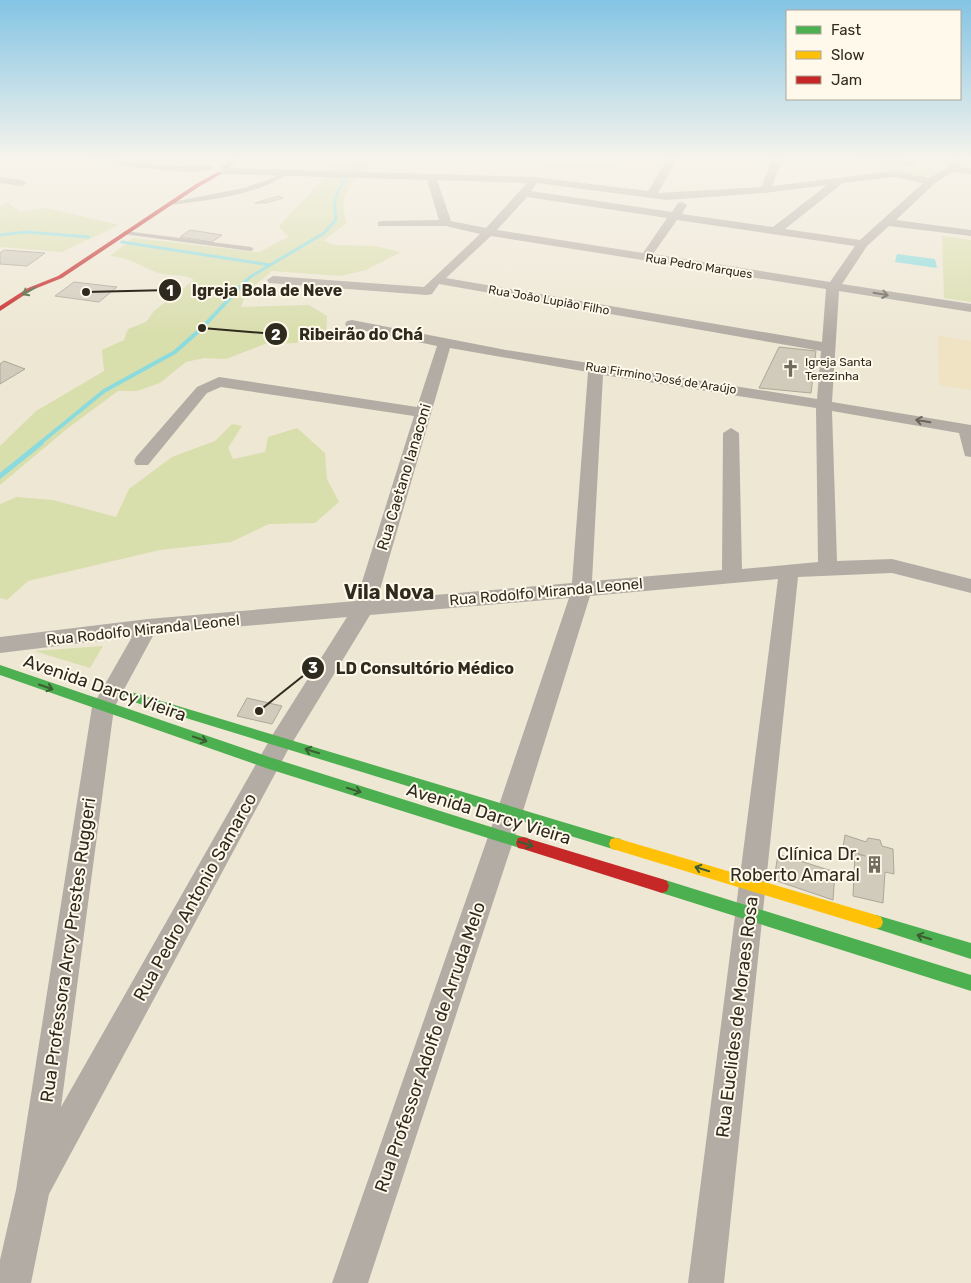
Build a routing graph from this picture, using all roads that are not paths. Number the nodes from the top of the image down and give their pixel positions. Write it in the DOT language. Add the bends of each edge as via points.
graph roads {
  1 [pos="148,218"];
  2 [pos="444,218"];
  3 [pos="501,218"];
  4 [pos="672,218"];
  5 [pos="694,218"];
  6 [pos="792,218"];
  7 [pos="891,218"];
  8 [pos="886,222"];
  9 [pos="446,223"];
  10 [pos="382,224"];
  11 [pos="776,230"];
  12 [pos="487,232"];
  13 [pos="125,234"];
  14 [pos="971,234"];
  15 [pos="863,244"];
  16 [pos="251,249"];
  17 [pos="645,258"];
  18 [pos="60,277"];
  19 [pos="273,280"];
  20 [pos="436,280"];
  21 [pos="833,287"];
  22 [pos="41,298"];
  23 [pos="971,308"];
  24 [pos="0,309"];
  25 [pos="352,324"];
  26 [pos="444,344"];
  27 [pos="829,348"];
  28 [pos="596,368"];
  29 [pos="824,404"];
  30 [pos="424,413"];
  31 [pos="968,429"];
  32 [pos="731,433"];
  33 [pos="971,452"];
  34 [pos="142,461"];
  35 [pos="828,568"];
  36 [pos="789,572"];
  37 [pos="732,576"];
  38 [pos="971,586"];
  39 [pos="582,589"];
  40 [pos="364,608"];
  41 [pos="148,627"];
  42 [pos="0,645"];
  43 [pos="0,670"];
  44 [pos="105,695"];
  45 [pos="275,752"];
  46 [pos="506,824"];
  47 [pos="752,884"];
  48 [pos="749,913"];
  49 [pos="971,951"];
  50 [pos="971,983"];
  51 [pos="34,1190"];
  52 [pos="13,1283"];
  53 [pos="350,1283"];
  54 [pos="706,1283"];
  1 -- 13 [label="main road"];
  2 -- 9 [label="street"];
  3 -- 12 [label="street"];
  4 -- 17 [label="street"];
  5 -- 11 [label="street"];
  6 -- 11 [label="street"];
  7 -- 8 [label="street"];
  8 -- 14 [label="street"];
  8 -- 15 [label="street"];
  9 -- 10 [label="street, Rua Pedro Marques"];
  9 -- 12 [label="street, Rua Pedro Marques"];
  11 -- 15 [label="street"];
  12 -- 17 [label="street, Rua Pedro Marques"];
  12 -- 20 [label="street"];
  13 -- 16 [label="lane"];
  13 -- 18 [label="main road"];
  15 -- 21 [label="street"];
  17 -- 21 [label="street, Rua Pedro Marques"];
  18 -- 22 [label="main road"];
  18 -- 24 [label="main road, one-way" via="30,289"];
  19 -- 20 [label="street" via="426,290"];
  20 -- 27 [label="street, Rua João Lupião Filho"];
  21 -- 23 [label="street, Rua Pedro Marques, one-way"];
  21 -- 27 [label="street"];
  25 -- 26 [label="street, Rua Firmino José de Araújo"];
  26 -- 28 [label="street, Rua Firmino José de Araújo"];
  26 -- 30 [label="street, Rua Caetano Ianaconi"];
  27 -- 29 [label="street"];
  28 -- 29 [label="street, Rua Firmino José de Araújo"];
  28 -- 39 [label="street, Rua Professor Adolfo de Arruda Melo"];
  31 -- 29 [label="street, Rua Firmino José de Araújo, one-way"];
  29 -- 35 [label="street"];
  30 -- 34 [label="street" via="219,382 202,390"];
  30 -- 40 [label="street, Rua Caetano Ianaconi"];
  31 -- 33 [label="street"];
  32 -- 37 [label="street"];
  35 -- 36 [label="street, Rua Rodolfo Miranda Leonel"];
  35 -- 38 [label="street, Rua Rodolfo Miranda Leonel" via="892,566"];
  36 -- 37 [label="street, Rua Rodolfo Miranda Leonel"];
  36 -- 47 [label="street, Rua Euclides de Moraes Rosa"];
  37 -- 39 [label="street, Rua Rodolfo Miranda Leonel"];
  39 -- 40 [label="street, Rua Rodolfo Miranda Leonel"];
  39 -- 46 [label="street, Rua Professor Adolfo de Arruda Melo"];
  40 -- 41 [label="street, Rua Rodolfo Miranda Leonel"];
  40 -- 45 [label="street, Rua Pedro Antonio Samarco"];
  41 -- 42 [label="street, Rua Rodolfo Miranda Leonel"];
  41 -- 44 [label="street, Rua Professora Arcy Prestes Ruggeri"];
  43 -- 44 [label="main road, Avenida Darcy Vieira, one-way"];
  44 -- 45 [label="main road, Avenida Darcy Vieira, one-way"];
  44 -- 45 [label="main road, Avenida Darcy Vieira"];
  44 -- 51 [label="street, Rua Professora Arcy Prestes Ruggeri"];
  45 -- 46 [label="main road, Avenida Darcy Vieira, one-way"];
  46 -- 45 [label="main road, Avenida Darcy Vieira, one-way"];
  45 -- 51 [label="street, Rua Pedro Antonio Samarco"];
  47 -- 46 [label="main road, Avenida Darcy Vieira, one-way"];
  46 -- 48 [label="main road, Avenida Darcy Vieira, one-way"];
  46 -- 53 [label="street, Rua Professor Adolfo de Arruda Melo"];
  47 -- 48 [label="street, Rua Euclides de Moraes Rosa"];
  49 -- 47 [label="main road, Avenida Darcy Vieira, one-way"];
  48 -- 50 [label="main road, Avenida Darcy Vieira"];
  48 -- 54 [label="street, Rua Euclides de Moraes Rosa"];
  51 -- 52 [label="street, Rua Professora Arcy Prestes Ruggeri"];
}
